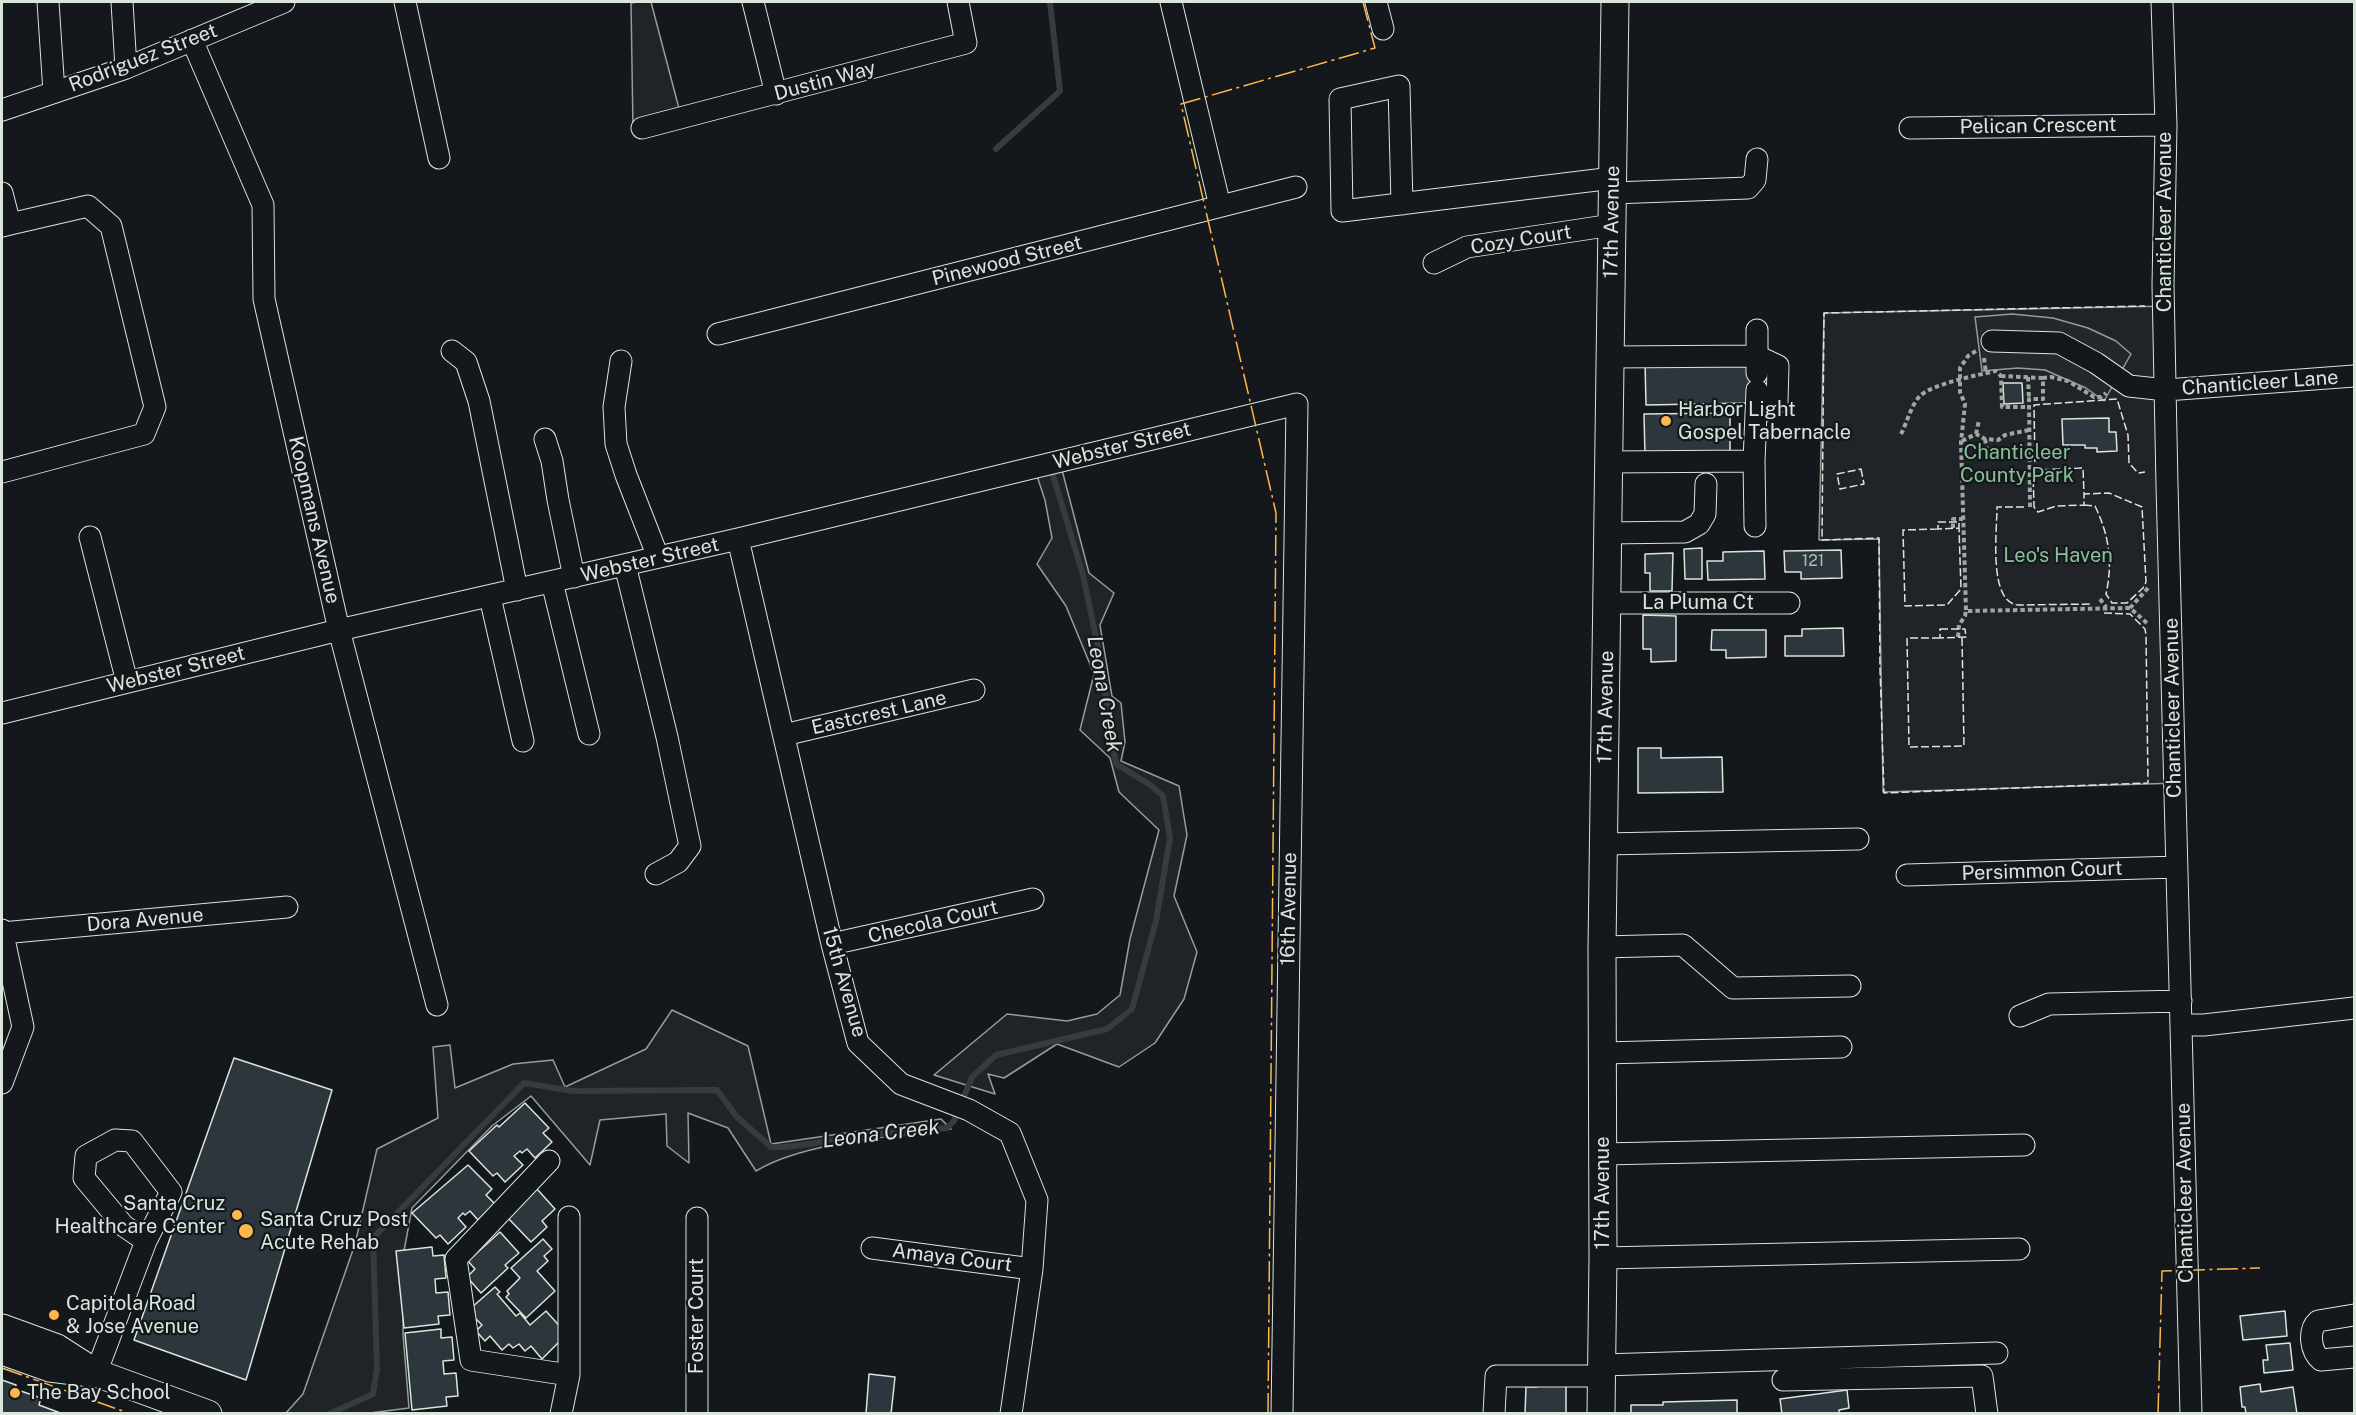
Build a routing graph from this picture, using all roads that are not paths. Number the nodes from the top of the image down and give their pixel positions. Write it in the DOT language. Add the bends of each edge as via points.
graph roads {
  1 [pos="48,2"];
  2 [pos="122,2"];
  3 [pos="284,2"];
  4 [pos="405,2"];
  5 [pos="753,2"];
  6 [pos="958,2"];
  7 [pos="1171,2"];
  8 [pos="1376,2"];
  9 [pos="1615,2"];
  10 [pos="2162,2"];
  11 [pos="1383,29"];
  12 [pos="192,40"];
  13 [pos="126,68"];
  14 [pos="54,92"];
  15 [pos="776,94"];
  16 [pos="2,110"];
  17 [pos="2166,125"];
  18 [pos="642,128"];
  19 [pos="1910,128"];
  20 [pos="439,158"];
  21 [pos="1756,159"];
  22 [pos="1613,185"];
  23 [pos="1296,187"];
  24 [pos="2,193"];
  25 [pos="1402,204"];
  26 [pos="1220,206"];
  27 [pos="6,225"];
  28 [pos="1612,225"];
  29 [pos="1434,263"];
  30 [pos="1757,330"];
  31 [pos="718,334"];
  32 [pos="1992,341"];
  33 [pos="452,351"];
  34 [pos="1611,357"];
  35 [pos="621,361"];
  36 [pos="1757,373"];
  37 [pos="2355,376"];
  38 [pos="2166,390"];
  39 [pos="1297,404"];
  40 [pos="1756,415"];
  41 [pos="545,439"];
  42 [pos="1754,461"];
  43 [pos="1609,462"];
  44 [pos="2,472"];
  45 [pos="1706,484"];
  46 [pos="1755,526"];
  47 [pos="1608,533"];
  48 [pos="90,537"];
  49 [pos="738,539"];
  50 [pos="658,557"];
  51 [pos="625,565"];
  52 [pos="574,577"];
  53 [pos="552,582"];
  54 [pos="518,590"];
  55 [pos="490,597"];
  56 [pos="1607,603"];
  57 [pos="1789,603"];
  58 [pos="339,630"];
  59 [pos="127,682"];
  60 [pos="974,690"];
  61 [pos="2,713"];
  62 [pos="589,734"];
  63 [pos="784,735"];
  64 [pos="523,741"];
  65 [pos="1858,839"];
  66 [pos="1604,844"];
  67 [pos="2177,867"];
  68 [pos="656,874"];
  69 [pos="1907,875"];
  70 [pos="1033,899"];
  71 [pos="287,907"];
  72 [pos="2,931"];
  73 [pos="832,944"];
  74 [pos="1602,947"];
  75 [pos="1850,986"];
  76 [pos="2181,1001"];
  77 [pos="437,1005"];
  78 [pos="2355,1008"];
  79 [pos="2020,1016"];
  80 [pos="2182,1025"];
  81 [pos="1841,1047"];
  82 [pos="1603,1053"];
  83 [pos="2,1083"];
  84 [pos="2024,1145"];
  85 [pos="1603,1154"];
  86 [pos="549,1161"];
  87 [pos="568,1217"];
  88 [pos="697,1218"];
  89 [pos="146,1241"];
  90 [pos="872,1248"];
  91 [pos="2019,1249"];
  92 [pos="1603,1258"];
  93 [pos="1032,1269"];
  94 [pos="2355,1315"];
  95 [pos="2,1328"];
  96 [pos="2,1351"];
  97 [pos="1997,1353"];
  98 [pos="2355,1358"];
  99 [pos="1602,1370"];
  100 [pos="96,1373"];
  101 [pos="569,1375"];
  102 [pos="1783,1380"];
  103 [pos="208,1413"];
  104 [pos="561,1413"];
  105 [pos="697,1413"];
  106 [pos="1011,1413"];
  107 [pos="1282,1413"];
  108 [pos="1494,1413"];
  109 [pos="1601,1413"];
  110 [pos="1987,1413"];
  111 [pos="2191,1413"];
  1 -- 14 [label="street"];
  2 -- 13 [label="street"];
  3 -- 12 [label="street, Rodriguez Street"];
  4 -- 20 [label="street"];
  5 -- 15 [label="street"];
  6 -- 15 [label="street, Dustin Way" via="966,43"];
  7 -- 26 [label="street"];
  8 -- 11 [label="street"];
  9 -- 22 [label="main road, 17th Avenue"];
  10 -- 17 [label="street, Chanticleer Avenue"];
  12 -- 13 [label="street, Rodriguez Street"];
  12 -- 58 [label="street, Koopmans Avenue" via="263,205 264,299"];
  13 -- 14 [label="street, Rodriguez Street"];
  14 -- 16 [label="street, Rodriguez Street"];
  15 -- 18 [label="street, Dustin Way"];
  17 -- 19 [label="street, Pelican Crescent"];
  17 -- 38 [label="street, Chanticleer Avenue"];
  21 -- 22 [label="street" via="1755,180 1748,188"];
  22 -- 25 [label="street"];
  22 -- 28 [label="main road, 17th Avenue"];
  23 -- 26 [label="street, Pinewood Street"];
  24 -- 27 [label="street"];
  25 -- 25 [label="street" via="1342,212 1340,99 1399,86"];
  26 -- 31 [label="street, Pinewood Street"];
  27 -- 44 [label="street" via="88,206 111,226 155,406 144,434"];
  28 -- 29 [label="street, Cozy Court" via="1467,246"];
  28 -- 34 [label="main road, 17th Avenue"];
  30 -- 36 [label="street"];
  32 -- 38 [label="street, Chanticleer Lane" via="2060,343 2129,386"];
  33 -- 54 [label="street" via="466,362 479,401"];
  34 -- 36 [label="street"];
  34 -- 43 [label="main road, 17th Avenue"];
  35 -- 50 [label="street" via="614,407 616,444"];
  36 -- 40 [label="street"];
  36 -- 40 [label="street" via="1778,366 1777,403"];
  37 -- 38 [label="street, Chanticleer Lane"];
  38 -- 67 [label="street, Chanticleer Avenue"];
  39 -- 49 [label="street, Webster Street"];
  39 -- 107 [label="street, 16th Avenue"];
  40 -- 42 [label="street"];
  41 -- 52 [label="street"];
  42 -- 43 [label="street"];
  42 -- 46 [label="street"];
  43 -- 47 [label="main road, 17th Avenue"];
  45 -- 47 [label="street" via="1705,514 1699,524 1685,532"];
  47 -- 56 [label="main road, 17th Avenue"];
  48 -- 59 [label="street"];
  49 -- 50 [label="street, Webster Street"];
  49 -- 63 [label="street, 15th Avenue"];
  50 -- 51 [label="street, Webster Street"];
  51 -- 52 [label="street, Webster Street"];
  51 -- 68 [label="street" via="690,846 678,862"];
  52 -- 53 [label="street, Webster Street"];
  53 -- 54 [label="street, Webster Street"];
  53 -- 62 [label="street"];
  54 -- 55 [label="street, Webster Street"];
  55 -- 58 [label="street, Webster Street"];
  55 -- 64 [label="street"];
  56 -- 57 [label="street, La Pluma Ct"];
  56 -- 66 [label="main road, 17th Avenue"];
  58 -- 59 [label="street, Webster Street"];
  58 -- 77 [label="street, Koopmans Avenue"];
  59 -- 61 [label="street, Webster Street"];
  60 -- 63 [label="street, Eastcrest Lane"];
  63 -- 73 [label="street, 15th Avenue"];
  65 -- 66 [label="street"];
  66 -- 74 [label="main road, 17th Avenue"];
  67 -- 69 [label="street, Persimmon Court"];
  67 -- 76 [label="street, Chanticleer Avenue"];
  70 -- 73 [label="street, Checola Court"];
  71 -- 72 [label="street, Dora Avenue"];
  72 -- 83 [label="street" via="23,1027"];
  73 -- 93 [label="street, 15th Avenue" via="858,1043 901,1084 946,1099 1010,1133 1037,1200"];
  74 -- 75 [label="street" via="1683,945 1733,988"];
  74 -- 82 [label="main road, 17th Avenue"];
  76 -- 79 [label="street" via="2049,1004"];
  76 -- 80 [label="street, Chanticleer Avenue"];
  78 -- 80 [label="street"];
  80 -- 111 [label="street, Chanticleer Avenue"];
  81 -- 82 [label="street"];
  82 -- 85 [label="main road, 17th Avenue"];
  84 -- 85 [label="street"];
  85 -- 92 [label="main road, 17th Avenue"];
  86 -- 101 [label="street" via="456,1259 471,1360"];
  87 -- 101 [label="street"];
  88 -- 105 [label="street, Foster Court"];
  89 -- 89 [label="street" via="171,1192 132,1141 114,1140 87,1156 84,1178 124,1226"];
  89 -- 100 [label="street"];
  90 -- 93 [label="street, Amaya Court"];
  91 -- 92 [label="street"];
  92 -- 99 [label="main road, 17th Avenue"];
  93 -- 106 [label="street, 15th Avenue"];
  94 -- 98 [label="street" via="2318,1321 2311,1334 2315,1354 2321,1360"];
  95 -- 100 [label="main road" via="57,1348"];
  96 -- 100 [label="main road" via="50,1368"];
  97 -- 99 [label="street"];
  99 -- 108 [label="street" via="1496,1376"];
  99 -- 109 [label="main road, 17th Avenue"];
  100 -- 103 [label="main road"];
  101 -- 104 [label="street"];
  102 -- 110 [label="street" via="1982,1376"];
}
